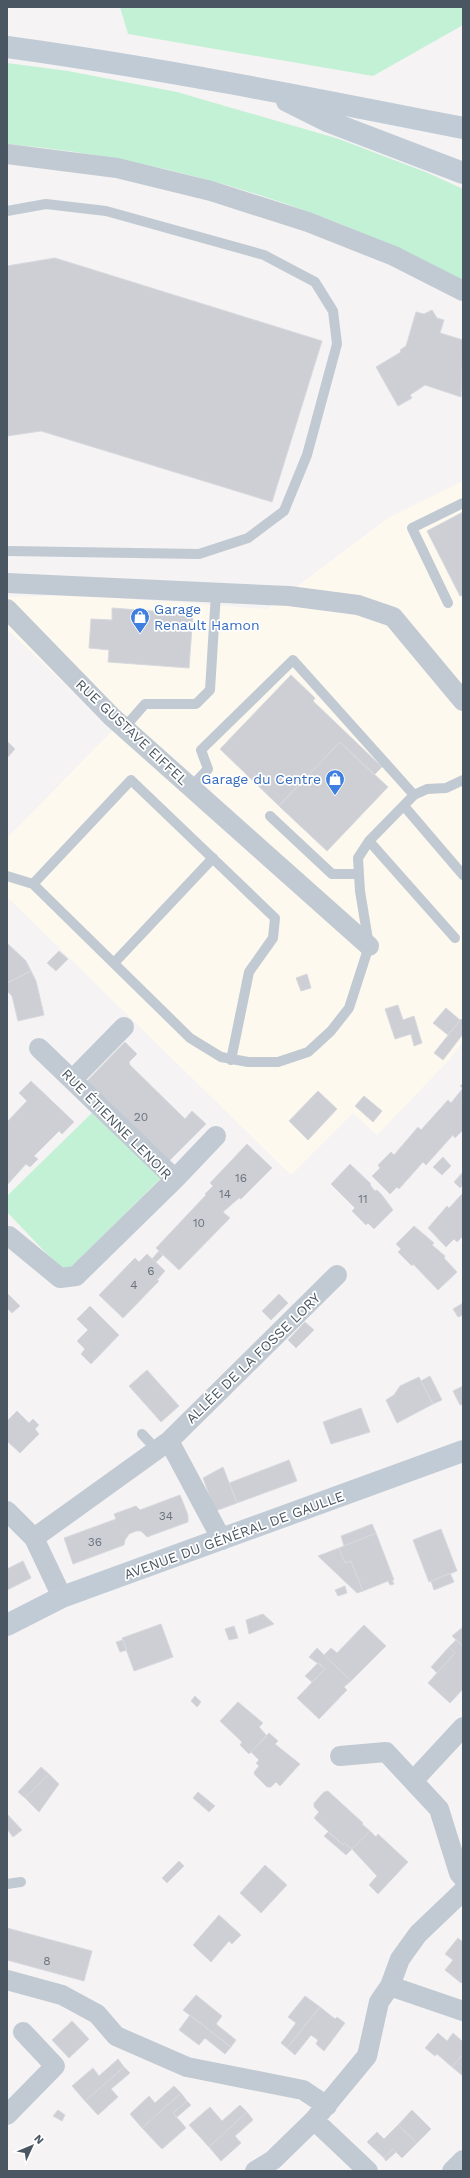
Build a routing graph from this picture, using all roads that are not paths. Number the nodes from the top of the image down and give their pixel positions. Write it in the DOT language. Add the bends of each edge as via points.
graph roads {
  1 [pos="7,47"];
  2 [pos="262,89"];
  3 [pos="463,128"];
  4 [pos="7,154"];
  5 [pos="463,173"];
  6 [pos="7,211"];
  7 [pos="463,291"];
  8 [pos="463,503"];
  9 [pos="7,551"];
  10 [pos="7,583"];
  11 [pos="216,593"];
  12 [pos="448,603"];
  13 [pos="7,609"];
  14 [pos="463,701"];
  15 [pos="124,728"];
  16 [pos="463,780"];
  17 [pos="190,787"];
  18 [pos="414,795"];
  19 [pos="404,806"];
  20 [pos="270,816"];
  21 [pos="369,841"];
  22 [pos="213,858"];
  23 [pos="358,874"];
  24 [pos="463,875"];
  25 [pos="7,876"];
  26 [pos="32,884"];
  27 [pos="455,938"];
  28 [pos="368,946"];
  29 [pos="114,963"];
  30 [pos="124,1027"];
  31 [pos="39,1048"];
  32 [pos="231,1060"];
  33 [pos="73,1079"];
  34 [pos="216,1136"];
  35 [pos="175,1179"];
  36 [pos="8,1236"];
  37 [pos="337,1275"];
  38 [pos="142,1434"];
  39 [pos="162,1445"];
  40 [pos="463,1451"];
  41 [pos="7,1511"];
  42 [pos="34,1538"];
  43 [pos="222,1540"];
  44 [pos="62,1597"];
  45 [pos="7,1625"];
  46 [pos="463,1727"];
  47 [pos="340,1756"];
  48 [pos="413,1781"];
  49 [pos="463,1878"];
  50 [pos="21,1882"];
  51 [pos="7,1884"];
  52 [pos="463,1891"];
  53 [pos="7,1980"];
  54 [pos="390,1986"];
  55 [pos="463,2011"];
  56 [pos="23,2032"];
  57 [pos="320,2113"];
  58 [pos="7,2115"];
  59 [pos="463,2160"];
  60 [pos="255,2171"];
  61 [pos="368,2171"];
  62 [pos="452,2171"];
  1 -- 2 [label="main road" via="90,58"];
  2 -- 3 [label="main road"];
  2 -- 5 [label="main road" via="327,121"];
  4 -- 7 [label="street" via="117,168 211,191 308,222 394,256"];
  6 -- 9 [label="lane" via="46,204 106,211 264,255 315,282 333,311 337,344 307,454 284,511 248,538 199,554"];
  8 -- 12 [label="lane" via="412,528"];
  10 -- 11 [label="street"];
  11 -- 14 [label="street" via="296,597 358,605 393,617"];
  11 -- 15 [label="lane" via="210,690 196,704 145,704"];
  13 -- 15 [label="street, RUE GUSTAVE EIFFEL"];
  15 -- 17 [label="street, RUE GUSTAVE EIFFEL"];
  16 -- 18 [label="lane" via="446,788 427,789"];
  17 -- 18 [label="lane" via="208,769 201,750 293,660"];
  17 -- 28 [label="street, RUE GUSTAVE EIFFEL"];
  18 -- 19 [label="lane"];
  19 -- 21 [label="lane"];
  19 -- 24 [label="lane"];
  20 -- 23 [label="lane" via="332,874"];
  21 -- 23 [label="lane" via="358,858"];
  21 -- 27 [label="lane"];
  22 -- 26 [label="lane" via="131,780"];
  22 -- 29 [label="lane"];
  22 -- 32 [label="lane" via="276,918 273,938 249,972"];
  23 -- 28 [label="lane"];
  25 -- 26 [label="lane"];
  26 -- 29 [label="lane"];
  28 -- 32 [label="lane" via="349,1008 331,1031 308,1052 278,1062"];
  29 -- 32 [label="lane" via="190,1038 221,1057"];
  30 -- 33 [label="street"];
  31 -- 33 [label="street, RUE ÉTIENNE LENOIR"];
  33 -- 35 [label="street, RUE ÉTIENNE LENOIR"];
  34 -- 35 [label="street"];
  35 -- 36 [label="street, RUE ÉTIENNE LENOIR" via="76,1276 60,1278"];
  37 -- 39 [label="street, ALLÉE DE LA FOSSE LORY"];
  38 -- 39 [label="lane"];
  39 -- 42 [label="street, ALLÉE DE LA FOSSE LORY"];
  39 -- 43 [label="street"];
  40 -- 43 [label="main road, AVENUE DU GÉNÉRAL DE GAULLE"];
  41 -- 42 [label="street"];
  42 -- 44 [label="street"];
  43 -- 44 [label="main road, AVENUE DU GÉNÉRAL DE GAULLE"];
  44 -- 45 [label="main road, AVENUE DU GÉNÉRAL DE GAULLE"];
  46 -- 48 [label="street"];
  47 -- 48 [label="street" via="386,1752"];
  48 -- 49 [label="street" via="439,1809 459,1873"];
  50 -- 51 [label="lane"];
  52 -- 54 [label="street" via="418,1934 400,1959"];
  53 -- 57 [label="street" via="62,1995 97,2014 116,2036 187,2067 302,2090"];
  54 -- 55 [label="street"];
  54 -- 57 [label="street" via="380,2002 367,2056"];
  56 -- 58 [label="street" via="55,2066"];
  57 -- 60 [label="street" via="273,2160"];
  57 -- 61 [label="street"];
  59 -- 62 [label="street"];
}
